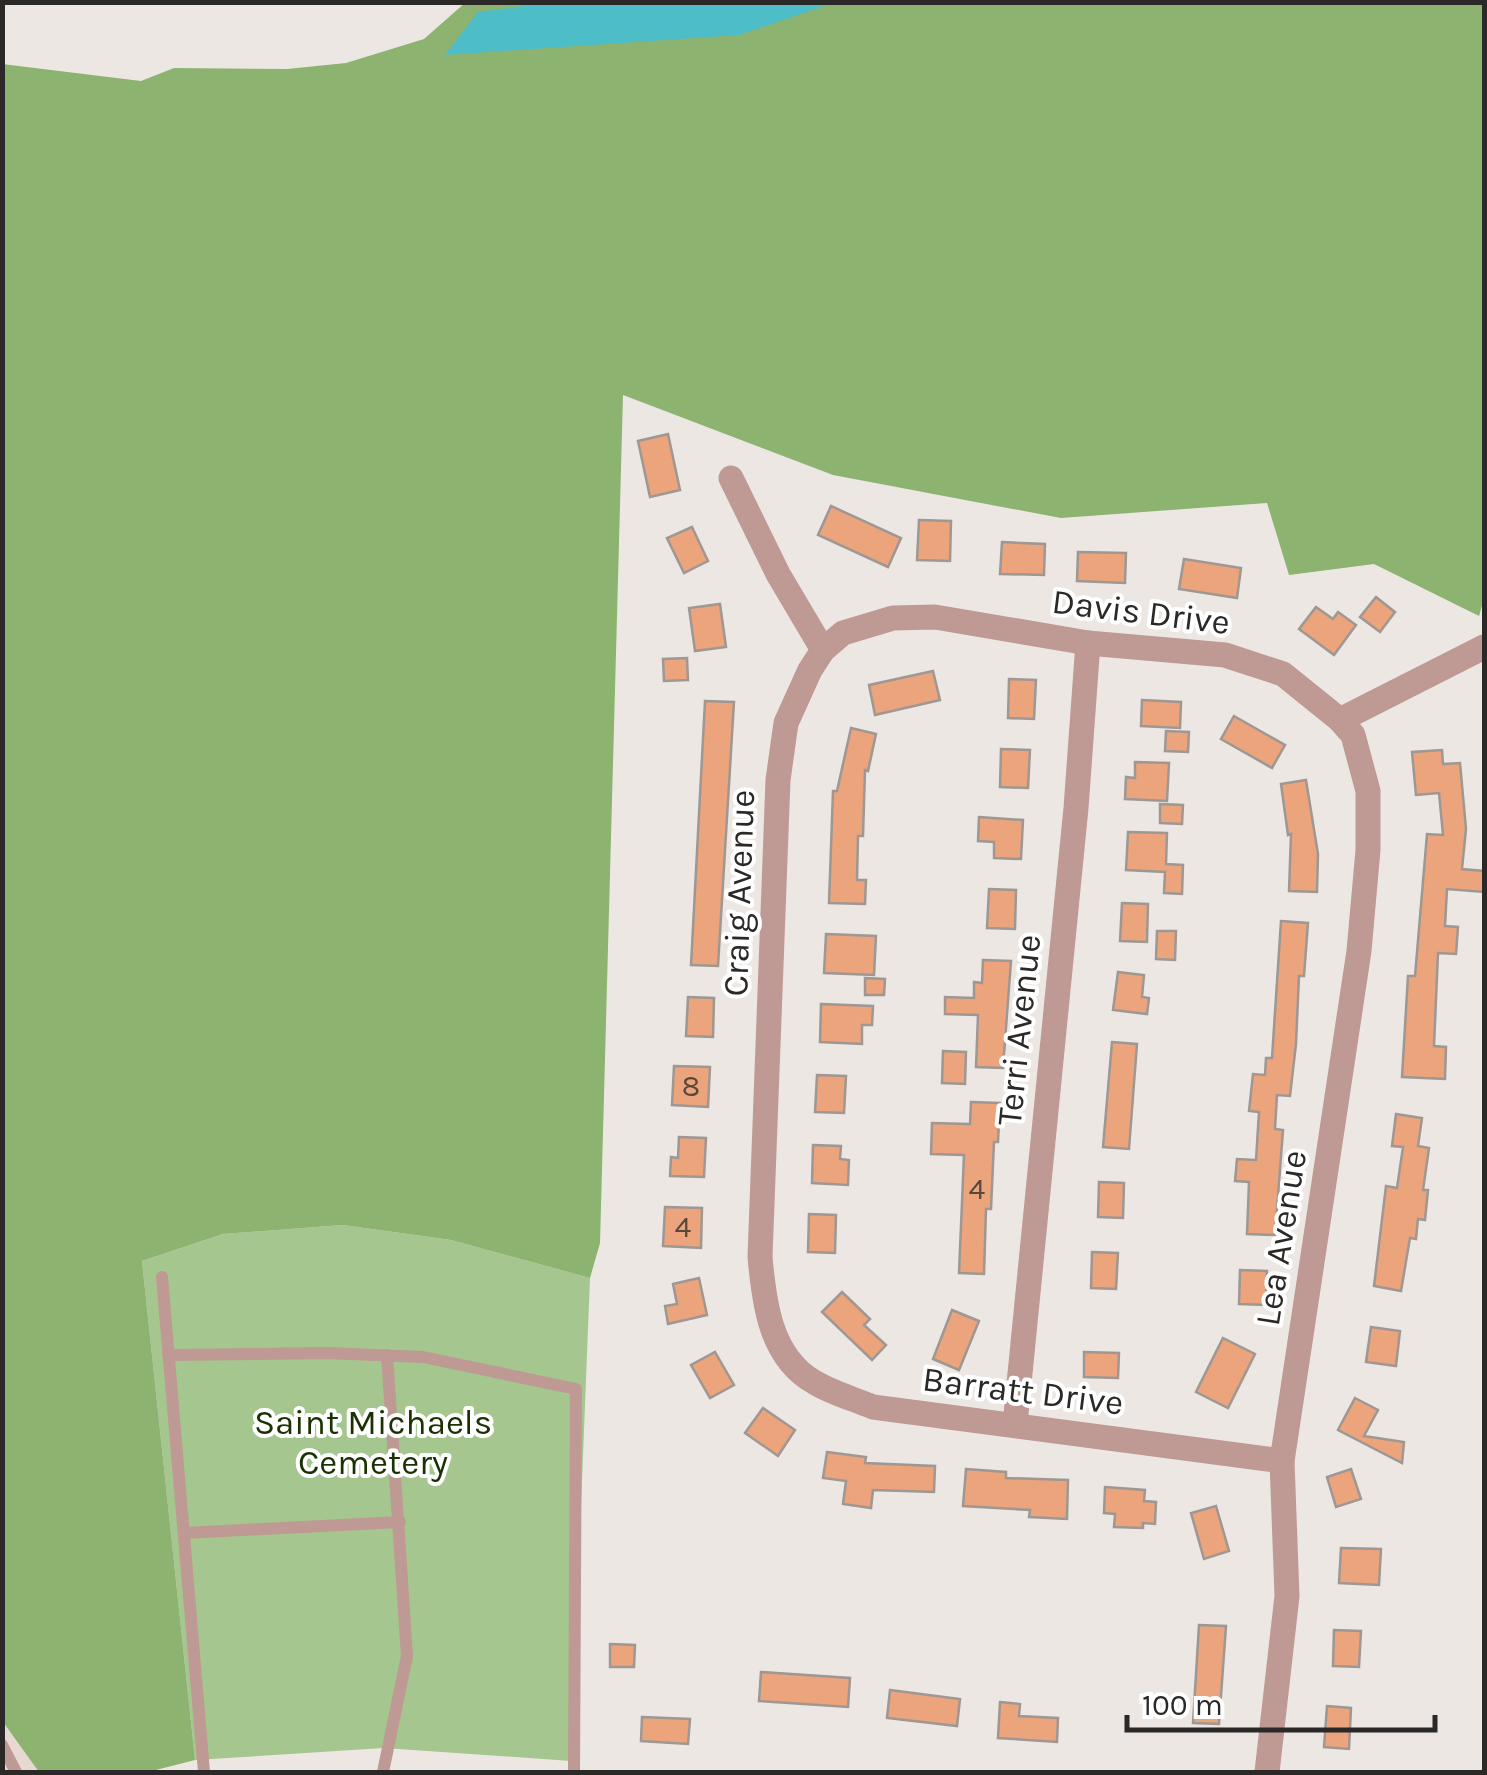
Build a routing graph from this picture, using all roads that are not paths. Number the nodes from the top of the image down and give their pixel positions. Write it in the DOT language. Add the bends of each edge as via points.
graph roads {
  1 [pos="730,478"];
  2 [pos="1088,643"];
  3 [pos="1484,648"];
  4 [pos="823,650"];
  5 [pos="1340,720"];
  6 [pos="162,1277"];
  7 [pos="776,1342"];
  8 [pos="168,1355"];
  9 [pos="387,1355"];
  10 [pos="1015,1424"];
  11 [pos="1282,1461"];
  12 [pos="400,1522"];
  13 [pos="184,1532"];
  14 [pos="2,1745"];
  15 [pos="16,1772"];
  16 [pos="204,1772"];
  17 [pos="383,1772"];
  18 [pos="574,1772"];
  19 [pos="1267,1772"];
  1 -- 4 [label="street"];
  2 -- 4 [label="street, Davis Drive" via="935,617 893,618 843,634"];
  2 -- 5 [label="street, Davis Drive" via="1225,655 1283,674"];
  2 -- 10 [label="street, Terri Avenue"];
  3 -- 5 [label="street"];
  4 -- 7 [label="street, Craig Avenue" via="786,723 778,780 760,1257"];
  5 -- 11 [label="street, Lea Avenue" via="1361,758 1368,850"];
  6 -- 8 [label="lane"];
  7 -- 10 [label="street, Barratt Drive" via="814,1382 872,1406"];
  8 -- 9 [label="lane"];
  8 -- 13 [label="lane"];
  9 -- 12 [label="lane"];
  9 -- 18 [label="lane" via="424,1356 576,1389"];
  10 -- 11 [label="street, Barratt Drive"];
  11 -- 19 [label="street, Lea Avenue" via="1286,1596"];
  12 -- 13 [label="lane"];
  12 -- 17 [label="lane" via="407,1656"];
  13 -- 16 [label="lane"];
  14 -- 15 [label="lane"];
}
